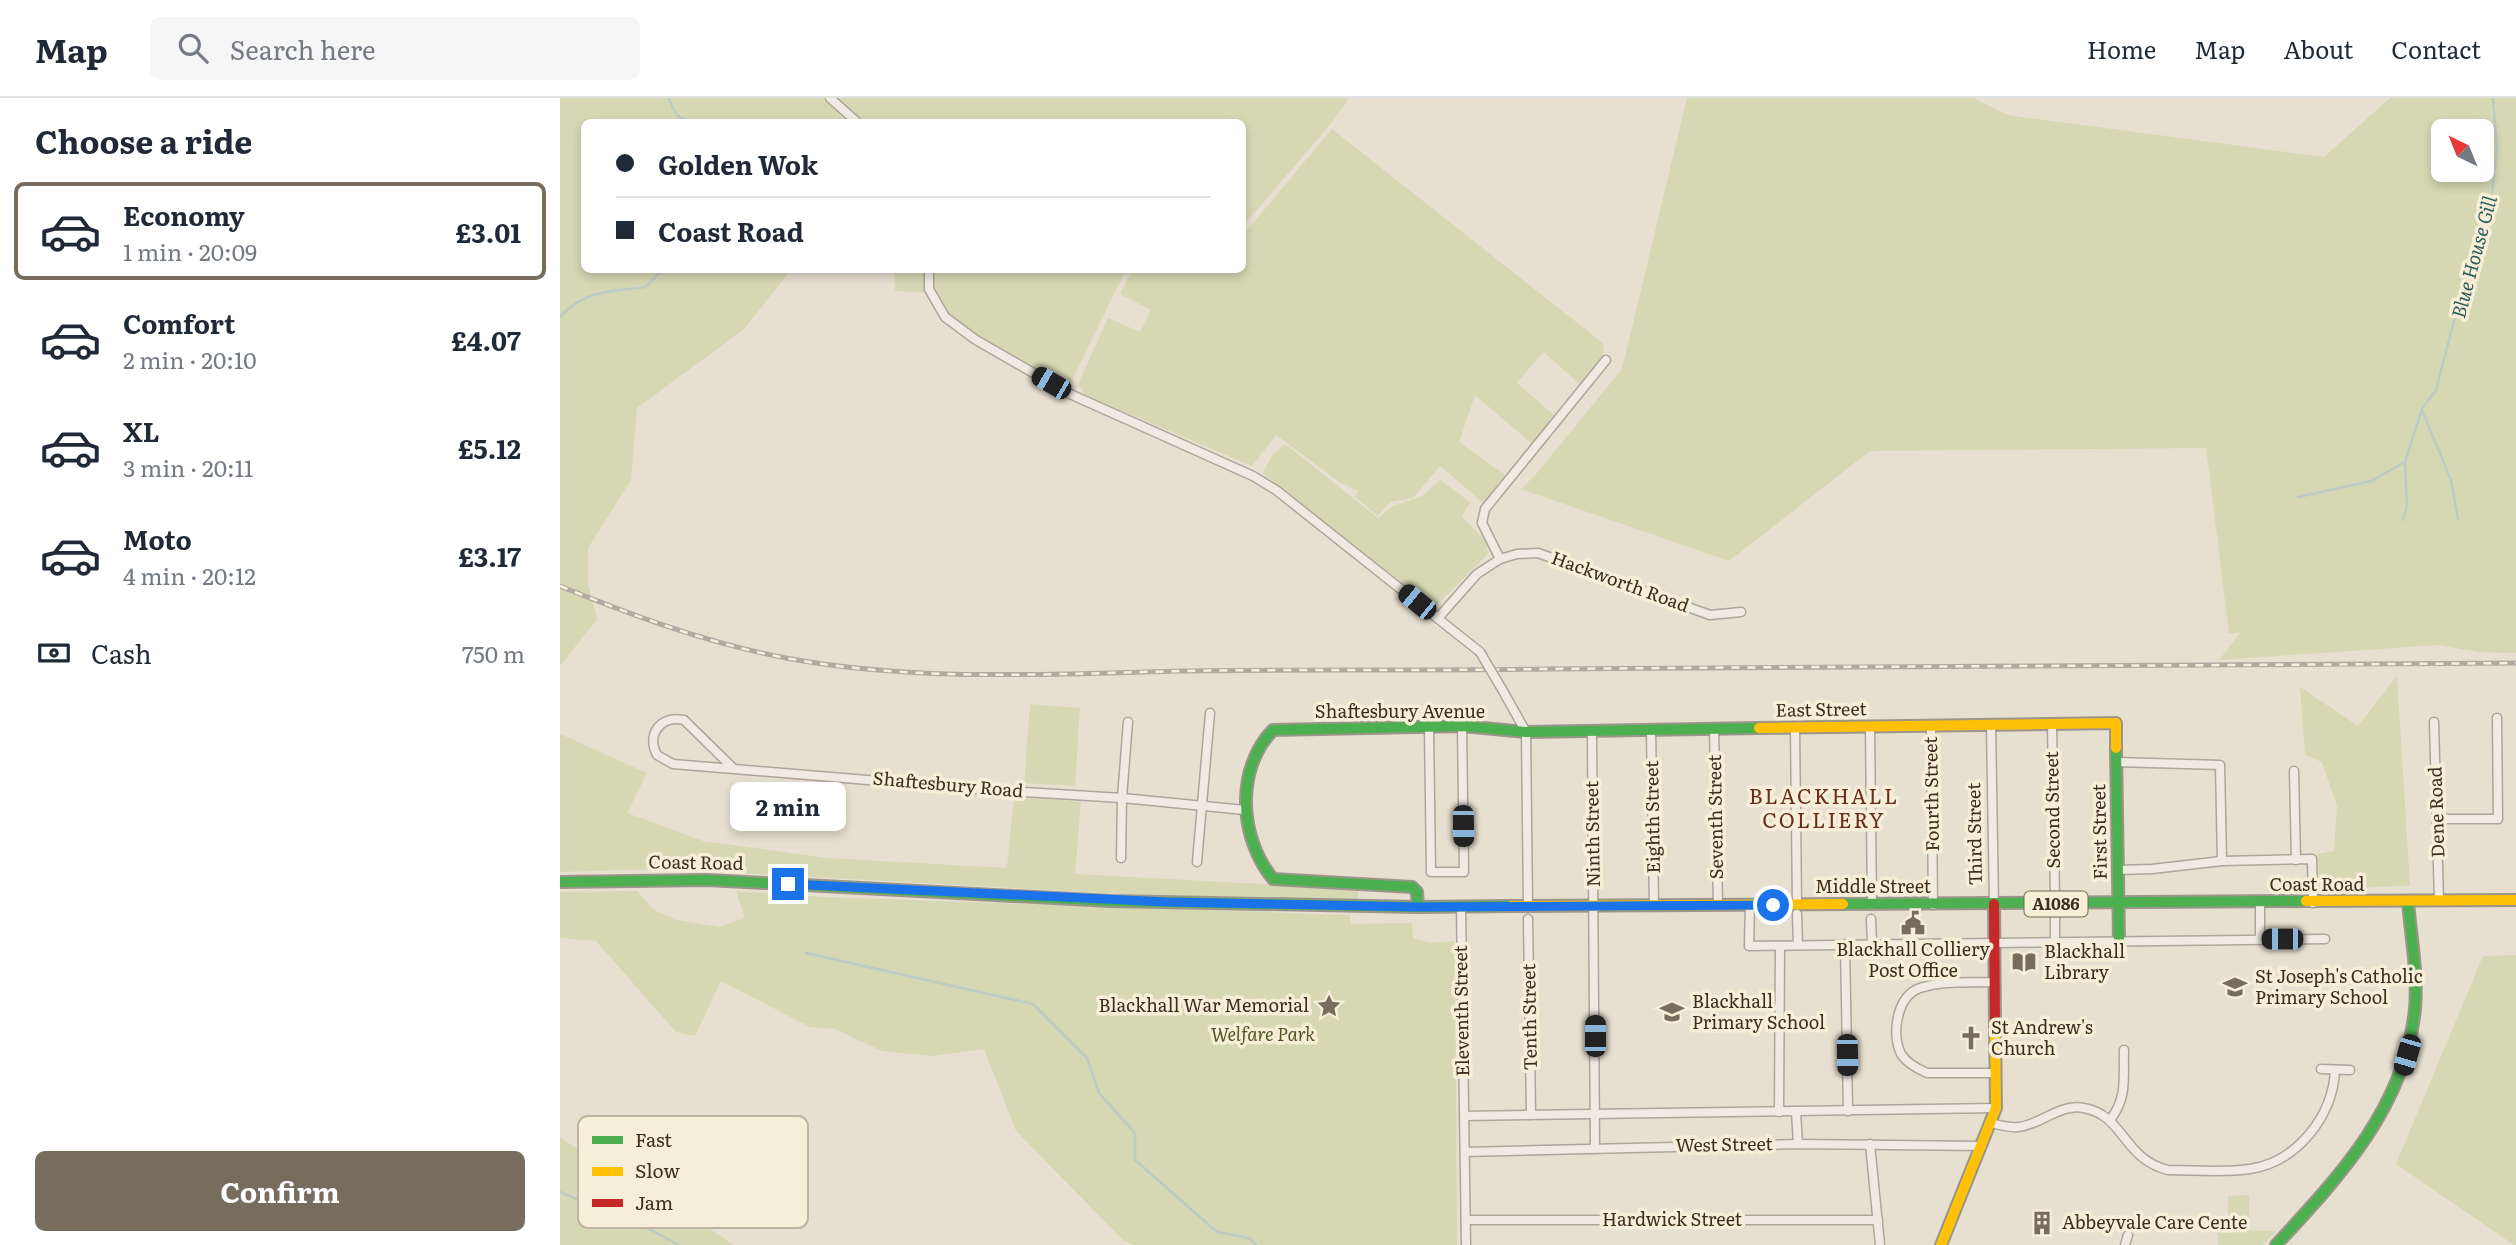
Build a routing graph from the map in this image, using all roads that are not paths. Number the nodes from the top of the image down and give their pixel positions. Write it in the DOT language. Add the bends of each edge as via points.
graph roads {
  1 [pos="830,98"];
  2 [pos="854,119"];
  3 [pos="929,273"];
  4 [pos="1606,360"];
  5 [pos="1500,559"];
  6 [pos="1741,612"];
  7 [pos="1438,618"];
  8 [pos="1210,713"];
  9 [pos="2497,718"];
  10 [pos="1128,722"];
  11 [pos="2434,722"];
  12 [pos="2116,723"];
  13 [pos="2052,724"];
  14 [pos="1991,725"];
  15 [pos="1462,726"];
  16 [pos="1931,726"];
  17 [pos="1429,727"];
  18 [pos="1870,727"];
  19 [pos="1795,728"];
  20 [pos="1714,729"];
  21 [pos="1651,730"];
  22 [pos="1592,731"];
  23 [pos="1526,732"];
  24 [pos="2116,762"];
  25 [pos="733,768"];
  26 [pos="2294,771"];
  27 [pos="1122,798"];
  28 [pos="1202,806"];
  29 [pos="1245,810"];
  30 [pos="2437,819"];
  31 [pos="1121,858"];
  32 [pos="2295,860"];
  33 [pos="2222,861"];
  34 [pos="1197,862"];
  35 [pos="2118,870"];
  36 [pos="560,882"];
  37 [pos="2055,896"];
  38 [pos="2516,900"];
  39 [pos="2439,901"];
  40 [pos="2408,902"];
  41 [pos="2118,903"];
  42 [pos="2260,903"];
  43 [pos="2313,903"];
  44 [pos="1654,904"];
  45 [pos="1718,904"];
  46 [pos="1750,904"];
  47 [pos="1994,904"];
  48 [pos="1594,905"];
  49 [pos="1872,905"];
  50 [pos="1933,905"];
  51 [pos="1461,906"];
  52 [pos="1418,907"];
  53 [pos="1797,910"];
  54 [pos="1528,913"];
  55 [pos="2055,914"];
  56 [pos="1871,919"];
  57 [pos="2260,939"];
  58 [pos="2325,939"];
  59 [pos="2119,941"];
  60 [pos="1994,942"];
  61 [pos="2055,942"];
  62 [pos="1846,944"];
  63 [pos="1872,944"];
  64 [pos="1798,945"];
  65 [pos="1780,946"];
  66 [pos="1995,982"];
  67 [pos="2124,1049"];
  68 [pos="2321,1069"];
  69 [pos="2334,1069"];
  70 [pos="2350,1070"];
  71 [pos="1996,1073"];
  72 [pos="1996,1108"];
  73 [pos="1848,1111"];
  74 [pos="1779,1112"];
  75 [pos="1796,1112"];
  76 [pos="1595,1113"];
  77 [pos="1531,1115"];
  78 [pos="1464,1116"];
  79 [pos="2110,1120"];
  80 [pos="1991,1123"];
  81 [pos="1798,1144"];
  82 [pos="1870,1144"];
  83 [pos="1982,1146"];
  84 [pos="1595,1148"];
  85 [pos="1465,1152"];
  86 [pos="1466,1220"];
  87 [pos="1878,1220"];
  88 [pos="2128,1235"];
  89 [pos="1466,1245"];
  90 [pos="1880,1245"];
  91 [pos="1941,1245"];
  92 [pos="2125,1245"];
  93 [pos="2276,1245"];
  1 -- 2 [label="street"];
  3 -- 7 [label="street" via="929,289 945,317 976,340 1070,394 1254,476"];
  4 -- 5 [label="street" via="1485,509 1482,523"];
  5 -- 6 [label="street, Hackworth Road" via="1538,553 1710,615"];
  5 -- 7 [label="street" via="1477,573"];
  7 -- 23 [label="street, bridge" via="1480,652"];
  8 -- 28 [label="street"];
  9 -- 30 [label="street" via="2498,820"];
  10 -- 27 [label="street"];
  11 -- 30 [label="street, Dene Road"];
  12 -- 13 [label="main road, East Street"];
  12 -- 24 [label="main road, First Street"];
  13 -- 14 [label="main road, East Street"];
  13 -- 37 [label="street, Second Street"];
  14 -- 16 [label="main road, East Street"];
  14 -- 47 [label="street, Third Street"];
  15 -- 17 [label="main road, Shaftesbury Avenue"];
  15 -- 17 [label="street" via="1464,872 1431,872"];
  15 -- 23 [label="main road, Shaftesbury Avenue"];
  16 -- 18 [label="main road, East Street"];
  16 -- 50 [label="street, Fourth Street"];
  17 -- 29 [label="main road, Shaftesbury Avenue" via="1273,730 1264,736 1255,756"];
  18 -- 19 [label="main road, East Street"];
  18 -- 49 [label="street"];
  19 -- 20 [label="main road, East Street"];
  19 -- 53 [label="street"];
  20 -- 21 [label="main road, East Street"];
  20 -- 45 [label="street, Seventh Street"];
  21 -- 22 [label="main road, East Street"];
  21 -- 44 [label="street, Eighth Street"];
  22 -- 23 [label="main road, East Street"];
  22 -- 48 [label="street, Ninth Street"];
  23 -- 54 [label="street, Tenth Street"];
  24 -- 33 [label="street" via="2220,765"];
  24 -- 35 [label="main road, First Street"];
  25 -- 25 [label="street, Shaftesbury Road" via="667,762 654,748 657,727 667,720 684,720"];
  25 -- 27 [label="street, Shaftesbury Road"];
  26 -- 32 [label="street"];
  27 -- 28 [label="street, Shaftesbury Road"];
  27 -- 31 [label="street"];
  28 -- 29 [label="street, Shaftesbury Road"];
  28 -- 34 [label="street"];
  29 -- 52 [label="main road" via="1252,845 1263,871 1272,879 1404,885 1417,892"];
  30 -- 39 [label="street, Dene Road"];
  32 -- 33 [label="street"];
  32 -- 43 [label="street" via="2312,859"];
  33 -- 35 [label="street"];
  35 -- 41 [label="main road, First Street"];
  36 -- 52 [label="main road, Coast Road / A1086" via="707,880 1111,901"];
  38 -- 39 [label="main road, Coast Road / A1086"];
  39 -- 40 [label="main road, Coast Road / A1086"];
  40 -- 43 [label="main road, Coast Road / A1086"];
  40 -- 93 [label="main road" via="2415,1009 2402,1072 2373,1132"];
  41 -- 42 [label="main road, Coast Road / A1086"];
  41 -- 47 [label="main road, Middle Street / A1086"];
  41 -- 59 [label="main road, First Street"];
  42 -- 43 [label="main road, Coast Road / A1086"];
  42 -- 57 [label="street"];
  44 -- 45 [label="main road, Middle Street / A1086"];
  44 -- 48 [label="main road, Middle Street / A1086"];
  45 -- 46 [label="main road, Middle Street / A1086"];
  46 -- 53 [label="main road, Middle Street / A1086"];
  46 -- 65 [label="street" via="1749,946"];
  47 -- 50 [label="main road, Middle Street / A1086"];
  47 -- 60 [label="main road, Third Street"];
  48 -- 54 [label="main road, Middle Street / A1086"];
  48 -- 76 [label="street, Ninth Street"];
  49 -- 50 [label="main road, Middle Street / A1086"];
  49 -- 53 [label="main road, Middle Street / A1086"];
  51 -- 52 [label="main road, Middle Street / A1086"];
  51 -- 54 [label="main road, Middle Street / A1086"];
  51 -- 78 [label="street, Eleventh Street"];
  53 -- 64 [label="street"];
  54 -- 77 [label="street, Tenth Street"];
  55 -- 61 [label="street"];
  56 -- 63 [label="street"];
  57 -- 58 [label="street"];
  57 -- 59 [label="street"];
  59 -- 61 [label="street"];
  60 -- 61 [label="street"];
  60 -- 63 [label="street"];
  60 -- 66 [label="main road, Third Street"];
  62 -- 63 [label="street"];
  62 -- 64 [label="street"];
  62 -- 73 [label="street"];
  64 -- 65 [label="street"];
  65 -- 74 [label="street"];
  66 -- 71 [label="main road"];
  66 -- 71 [label="street" via="1918,988 1903,1002 1896,1027 1901,1054 1927,1073"];
  67 -- 79 [label="street" via="2123,1097"];
  68 -- 69 [label="street"];
  69 -- 70 [label="street"];
  69 -- 79 [label="street" via="2334,1088 2327,1106 2303,1142 2277,1159 2249,1169 2159,1168 2134,1152"];
  71 -- 72 [label="main road"];
  72 -- 73 [label="street"];
  72 -- 80 [label="main road"];
  73 -- 75 [label="street"];
  74 -- 75 [label="street"];
  74 -- 76 [label="street"];
  75 -- 81 [label="street"];
  76 -- 77 [label="street"];
  76 -- 84 [label="street, Ninth Street"];
  77 -- 78 [label="street"];
  78 -- 85 [label="street, Eleventh Street"];
  79 -- 80 [label="street" via="2082,1107 2018,1127"];
  80 -- 83 [label="main road"];
  81 -- 82 [label="street, West Street"];
  81 -- 84 [label="street, West Street"];
  82 -- 83 [label="street, West Street"];
  82 -- 87 [label="street"];
  83 -- 91 [label="main road"];
  84 -- 85 [label="street, West Street"];
  85 -- 86 [label="street, Eleventh Street"];
  86 -- 87 [label="street, Hardwick Street"];
  86 -- 89 [label="street, Eleventh Street"];
  87 -- 90 [label="street"];
  88 -- 92 [label="street"];
}
